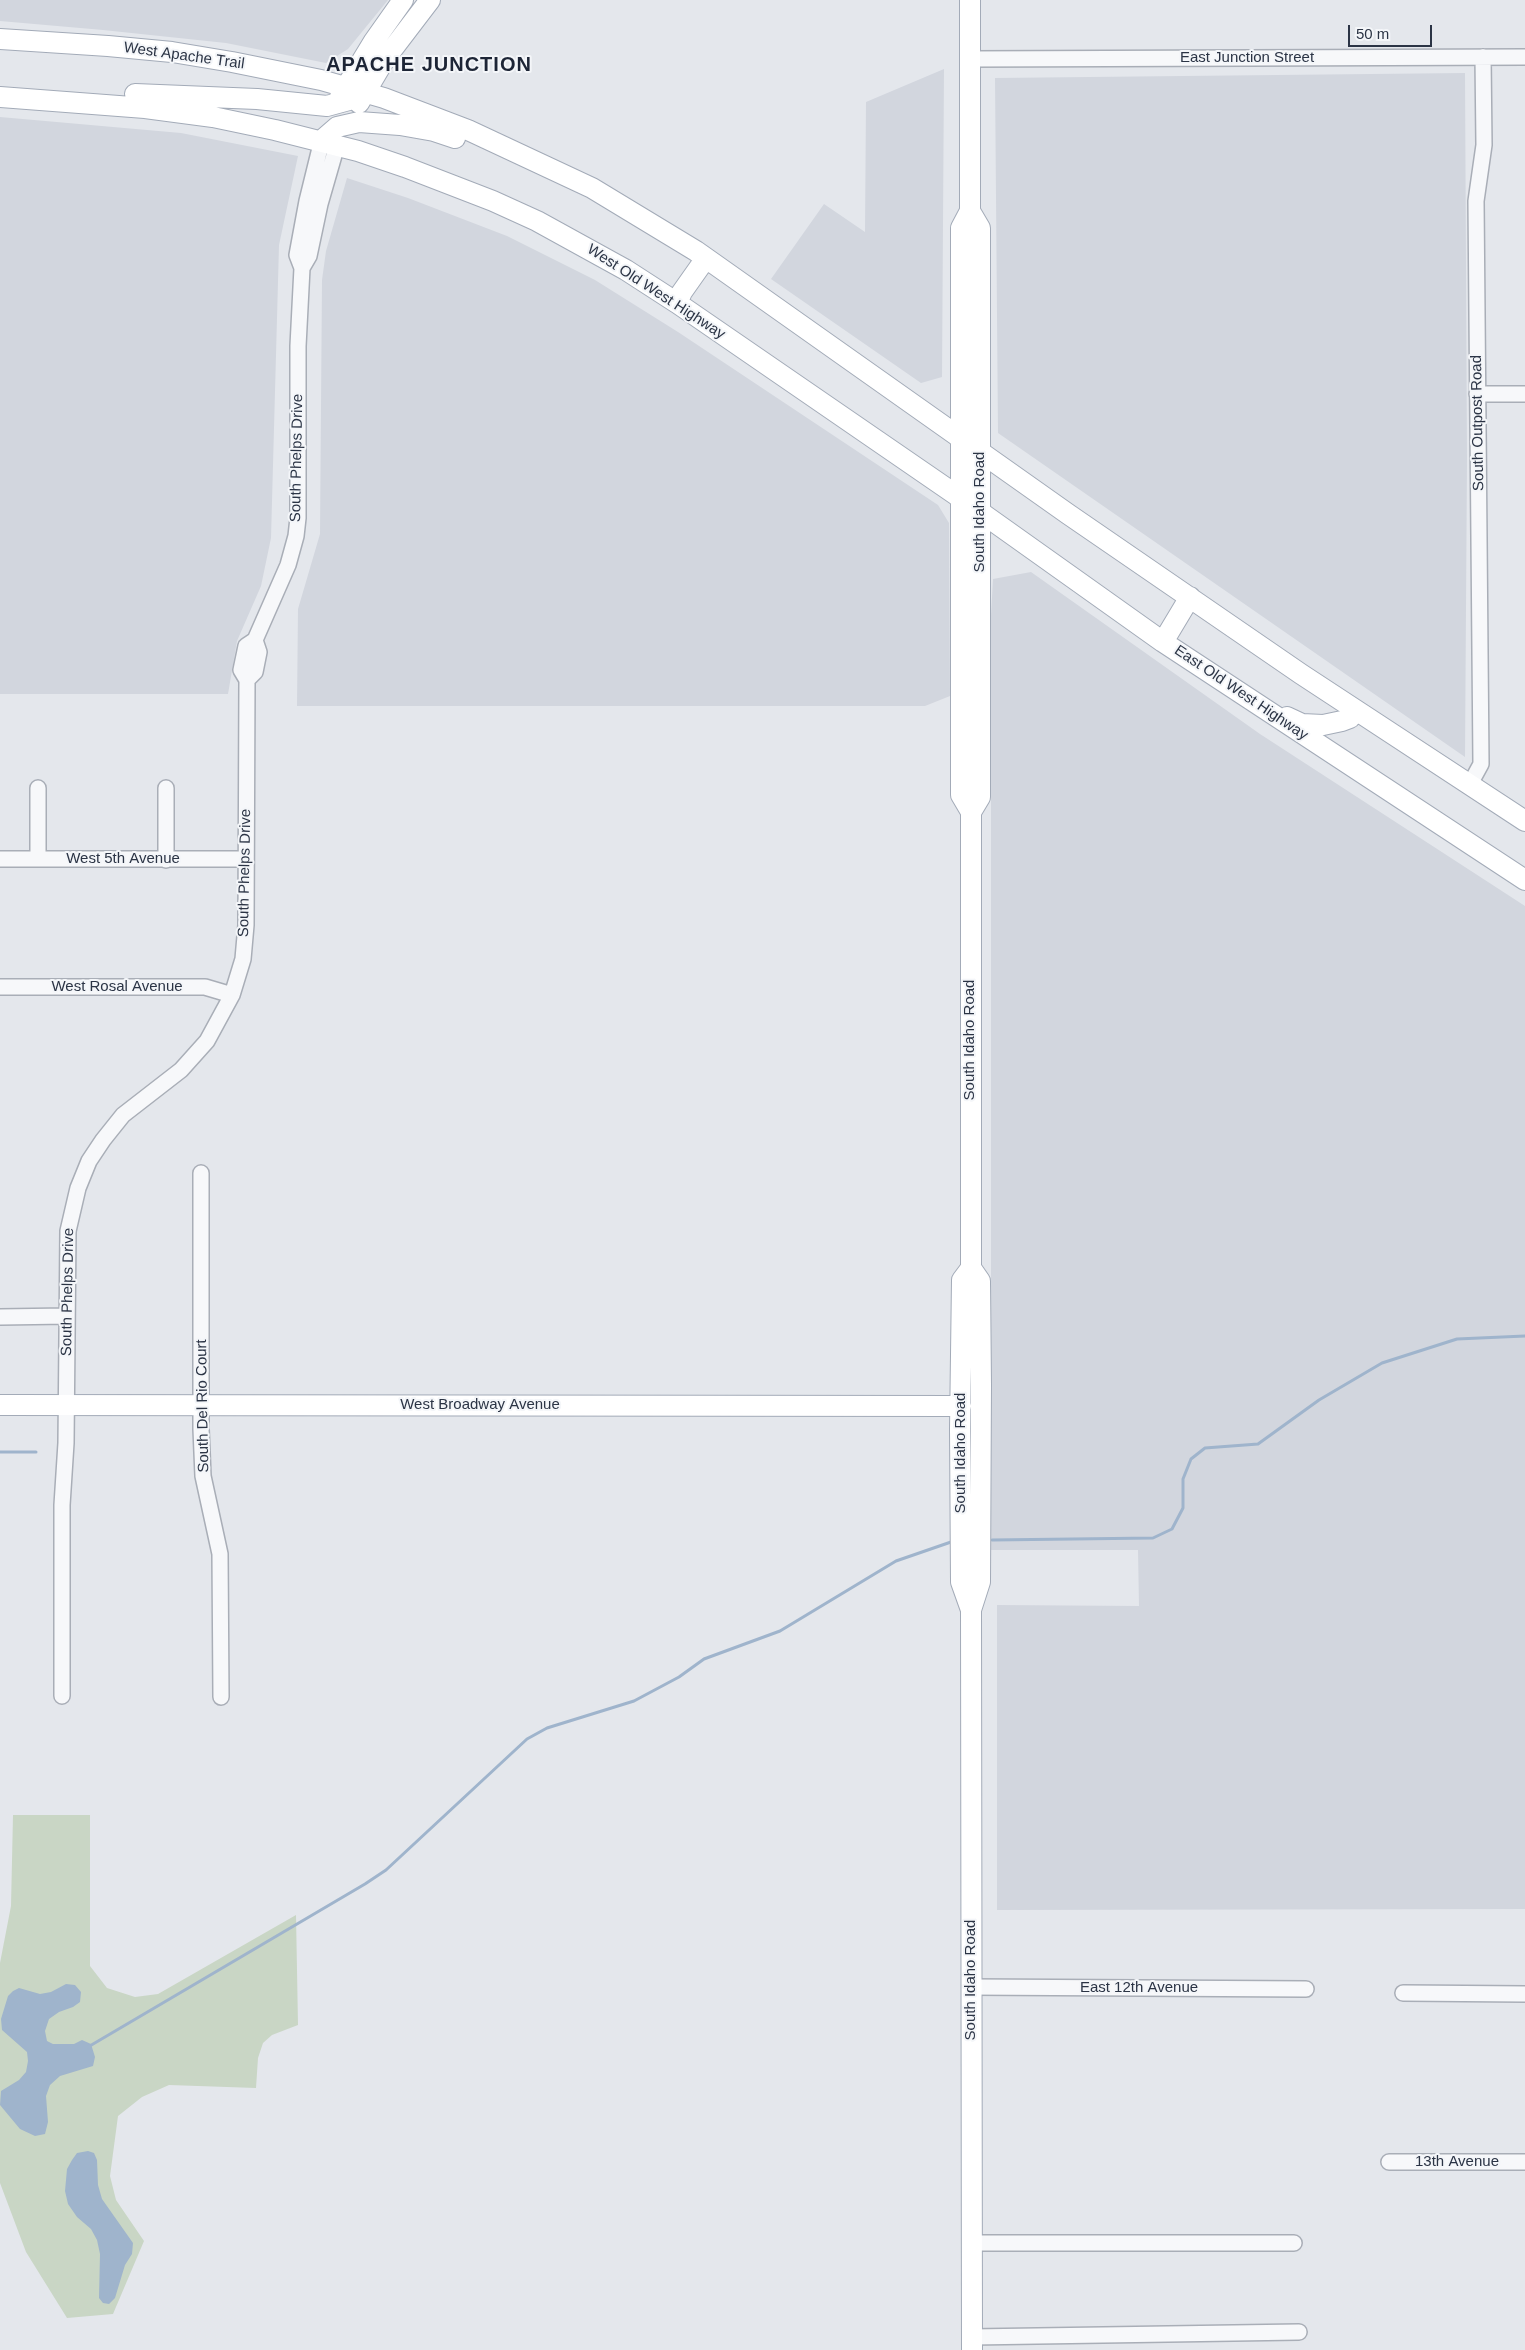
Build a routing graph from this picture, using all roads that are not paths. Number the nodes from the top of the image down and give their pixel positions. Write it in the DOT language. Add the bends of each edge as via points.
graph roads {
  1 [pos="404,0"];
  2 [pos="430,0"];
  3 [pos="970,0"];
  4 [pos="0,39"];
  5 [pos="1483,57"];
  6 [pos="1525,57"];
  7 [pos="970,59"];
  8 [pos="345,87"];
  9 [pos="365,92"];
  10 [pos="4,97"];
  11 [pos="336,104"];
  12 [pos="348,123"];
  13 [pos="329,143"];
  14 [pos="592,188"];
  15 [pos="970,211"];
  16 [pos="706,258"];
  17 [pos="677,303"];
  18 [pos="1477,394"];
  19 [pos="1525,394"];
  20 [pos="961,437"];
  21 [pos="980,450"];
  22 [pos="962,499"];
  23 [pos="980,512"];
  24 [pos="1190,597"];
  25 [pos="1163,642"];
  26 [pos="1258,705"];
  27 [pos="1355,710"];
  28 [pos="1469,786"];
  29 [pos="38,788"];
  30 [pos="166,788"];
  31 [pos="971,812"];
  32 [pos="1525,822"];
  33 [pos="0,859"];
  34 [pos="38,859"];
  35 [pos="245,859"];
  36 [pos="166,860"];
  37 [pos="1525,880"];
  38 [pos="0,987"];
  39 [pos="232,995"];
  40 [pos="201,1173"];
  41 [pos="970,1268"];
  42 [pos="67,1316"];
  43 [pos="0,1317"];
  44 [pos="0,1405"];
  45 [pos="67,1406"];
  46 [pos="201,1406"];
  47 [pos="961,1406"];
  48 [pos="971,1538"];
  49 [pos="62,1696"];
  50 [pos="221,1697"];
  51 [pos="971,1987"];
  52 [pos="1306,1989"];
  53 [pos="1402,1993"];
  54 [pos="1525,1994"];
  55 [pos="1390,2162"];
  56 [pos="1525,2162"];
  57 [pos="972,2243"];
  58 [pos="1294,2243"];
  59 [pos="1299,2332"];
  60 [pos="972,2344"];
  1 -- 8 [label="main road"];
  2 -- 9 [label="main road" via="385,59"];
  3 -- 7 [label="main road, South Idaho Road"];
  4 -- 8 [label="main road, West Apache Trail" via="172,52"];
  5 -- 6 [label="street, East Junction Street"];
  5 -- 7 [label="street, East Junction Street"];
  5 -- 18 [label="street, South Outpost Road" via="1484,145 1476,201"];
  7 -- 15 [label="main road, South Idaho Road"];
  8 -- 9 [label="main road, West Apache Trail"];
  8 -- 11 [label="main road"];
  9 -- 11 [label="main road"];
  9 -- 12 [label="main road"];
  9 -- 14 [label="main road" via="468,130"];
  10 -- 11 [label="main road" via="54,88"];
  10 -- 13 [label="main road" via="213,116"];
  11 -- 13 [label="main road"];
  12 -- 13 [label="main road" via="337,128"];
  12 -- 14 [label="main road" via="376,122 434,131 578,188"];
  13 -- 17 [label="main road, West Old West Highway" via="441,180 537,221 626,270"];
  13 -- 35 [label="street, South Phelps Drive" via="325,186 309,256 302,268 298,346 298,518 293,551 255,640 246,646 241,670 247,680"];
  14 -- 16 [label="main road"];
  15 -- 20 [label="main road, South Idaho Road" via="961,228"];
  15 -- 21 [label="main road, South Idaho Road" via="980,228"];
  16 -- 17 [label="main road"];
  16 -- 20 [label="main road"];
  17 -- 22 [label="main road, West Old West Highway"];
  18 -- 19 [label="street"];
  18 -- 28 [label="street, South Outpost Road" via="1480,764"];
  20 -- 21 [label="main road"];
  20 -- 22 [label="main road, South Idaho Road"];
  21 -- 23 [label="main road, South Idaho Road"];
  21 -- 24 [label="main road"];
  22 -- 23 [label="main road, East Old West Highway"];
  22 -- 31 [label="main road, South Idaho Road" via="961,795"];
  23 -- 25 [label="main road, East Old West Highway"];
  23 -- 31 [label="main road, South Idaho Road" via="980,797"];
  24 -- 25 [label="main road"];
  24 -- 27 [label="main road"];
  25 -- 26 [label="main road, East Old West Highway"];
  26 -- 27 [label="main road" via="1302,724 1313,725 1342,721 1350,718"];
  26 -- 37 [label="main road, East Old West Highway"];
  27 -- 28 [label="main road"];
  28 -- 32 [label="main road"];
  29 -- 34 [label="street"];
  30 -- 36 [label="street"];
  31 -- 41 [label="main road, South Idaho Road"];
  33 -- 34 [label="street, West 5th Avenue"];
  34 -- 36 [label="street, West 5th Avenue"];
  35 -- 36 [label="street, West 5th Avenue"];
  35 -- 39 [label="street, South Phelps Drive" via="243,959"];
  38 -- 39 [label="street, West Rosal Avenue" via="205,987"];
  39 -- 42 [label="street, South Phelps Drive" via="207,1041 181,1070 123,1115 89,1161 74,1202 68,1231"];
  40 -- 46 [label="street, South Del Rio Court"];
  41 -- 47 [label="main road, South Idaho Road" via="962,1280"];
  41 -- 48 [label="main road, South Idaho Road" via="980,1281"];
  42 -- 43 [label="street"];
  42 -- 45 [label="street, South Phelps Drive"];
  44 -- 45 [label="main road, West Broadway Avenue"];
  45 -- 46 [label="main road, West Broadway Avenue"];
  45 -- 49 [label="street, South Phelps Drive" via="62,1505"];
  46 -- 47 [label="main road, West Broadway Avenue"];
  46 -- 50 [label="street, South Del Rio Court" via="203,1476 220,1554"];
  47 -- 48 [label="main road, South Idaho Road"];
  48 -- 51 [label="main road, South Idaho Road" via="961,1582 971,1610"];
  51 -- 52 [label="street, East 12th Avenue"];
  51 -- 57 [label="main road, South Idaho Road"];
  53 -- 54 [label="street"];
  55 -- 56 [label="street, 13th Avenue"];
  57 -- 58 [label="street"];
  57 -- 60 [label="main road, South Idaho Road"];
  59 -- 60 [label="street"];
}
